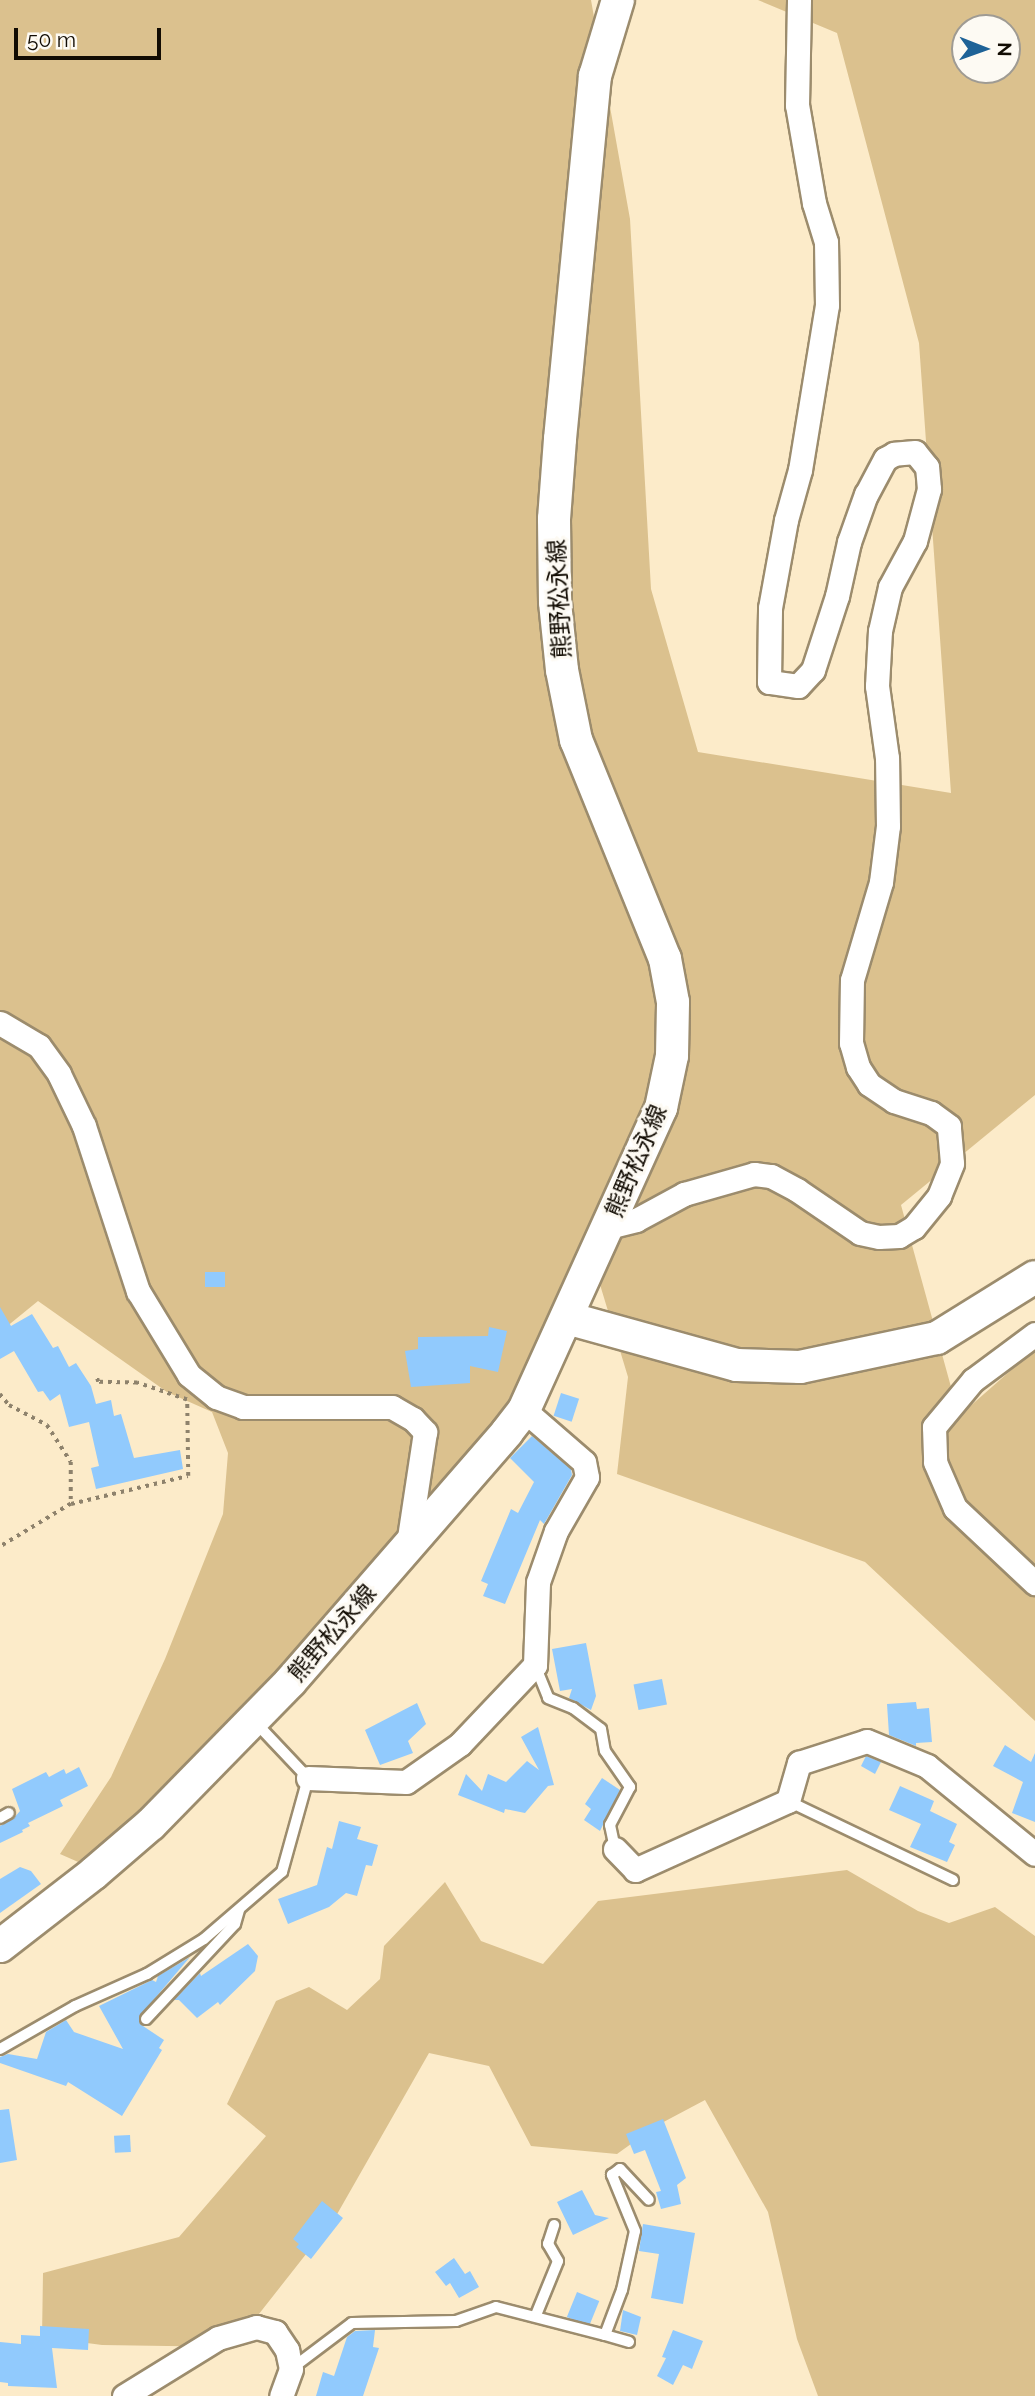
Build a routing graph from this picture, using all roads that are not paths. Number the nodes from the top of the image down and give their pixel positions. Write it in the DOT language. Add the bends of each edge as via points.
graph roads {
  1 [pos="618,0"];
  2 [pos="799,0"];
  3 [pos="0,1023"];
  4 [pos="608,1227"];
  5 [pos="1034,1280"];
  6 [pos="567,1318"];
  7 [pos="1035,1334"];
  8 [pos="524,1410"];
  9 [pos="408,1545"];
  10 [pos="1035,1583"];
  11 [pos="535,1665"];
  12 [pos="253,1720"];
  13 [pos="308,1778"];
  14 [pos="788,1801"];
  15 [pos="615,1849"];
  16 [pos="1035,1854"];
  17 [pos="953,1880"];
  18 [pos="240,1907"];
  19 [pos="0,1946"];
  20 [pos="146,2020"];
  21 [pos="0,2049"];
  22 [pos="649,2200"];
  23 [pos="554,2225"];
  24 [pos="536,2315"];
  25 [pos="605,2335"];
  26 [pos="629,2342"];
  27 [pos="291,2369"];
  28 [pos="124,2396"];
  29 [pos="282,2396"];
  1 -- 4 [label="main road, 熊野松永線" via="596,76 559,452 555,602 576,740 664,959 673,1002 672,1056 661,1108"];
  2 -- 4 [label="street" via="797,105 814,203 826,242 827,305 800,470 770,608 769,682 798,686 813,670 866,494 885,459 915,452 927,467 929,489 915,541 890,587 880,631 877,686 887,758 888,826 881,882 852,980 851,1043 869,1084 894,1101 931,1112 949,1126 952,1163 939,1196 914,1227 899,1236 860,1233 797,1190 771,1176 754,1174 684,1195 636,1220"];
  3 -- 9 [label="street" via="40,1046 59,1074 84,1126 138,1291 189,1375 216,1397 243,1407 392,1407 425,1432"];
  4 -- 6 [label="main road, 熊野松永線"];
  5 -- 6 [label="main road" via="937,1338 800,1367 737,1365"];
  6 -- 8 [label="main road, 熊野松永線"];
  7 -- 10 [label="street" via="972,1380 934,1427 935,1462 955,1508"];
  8 -- 9 [label="main road, 熊野松永線"];
  8 -- 11 [label="street" via="584,1462 587,1477 556,1531 538,1582"];
  9 -- 12 [label="main road, 熊野松永線"];
  11 -- 13 [label="street" via="460,1744 405,1783"];
  11 -- 15 [label="lane" via="548,1698 573,1707 601,1729 604,1751 630,1787 610,1825"];
  12 -- 13 [label="lane"];
  12 -- 19 [label="main road, 熊野松永線" via="151,1824"];
  13 -- 18 [label="lane" via="282,1872"];
  14 -- 15 [label="street" via="635,1870"];
  14 -- 16 [label="street" via="799,1763 867,1741 926,1766"];
  14 -- 17 [label="lane"];
  18 -- 20 [label="lane" via="235,1924"];
  18 -- 21 [label="lane" via="204,1938 147,1974 75,2006"];
  22 -- 25 [label="lane" via="620,2169 612,2175 635,2231 622,2290"];
  23 -- 24 [label="lane" via="548,2244 558,2261"];
  24 -- 25 [label="lane"];
  24 -- 27 [label="lane" via="496,2307 456,2321 352,2323"];
  25 -- 26 [label="lane"];
  27 -- 28 [label="street" via="287,2350 275,2332 256,2327 218,2338"];
  27 -- 29 [label="street"];
}
